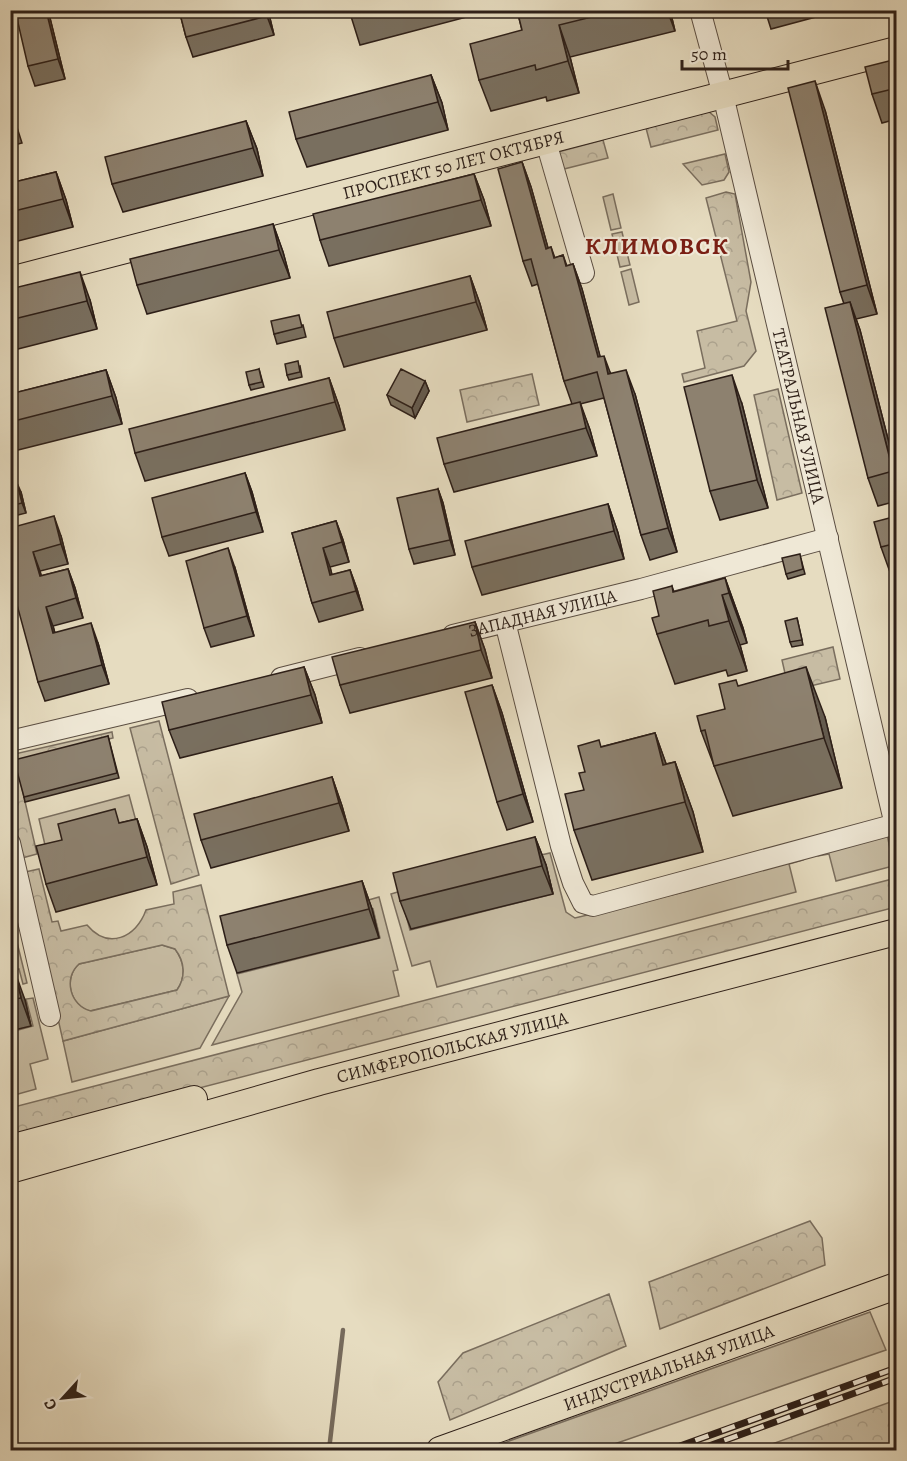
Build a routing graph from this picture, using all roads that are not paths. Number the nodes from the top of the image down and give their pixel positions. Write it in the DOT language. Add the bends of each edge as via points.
graph roads {
  1 [pos="700,10"];
  2 [pos="897,50"];
  3 [pos="723,95"];
  4 [pos="546,142"];
  5 [pos="584,273"];
  6 [pos="10,280"];
  7 [pos="828,538"];
  8 [pos="505,622"];
  9 [pos="439,638"];
  10 [pos="384,652"];
  11 [pos="259,683"];
  12 [pos="201,696"];
  13 [pos="10,741"];
  14 [pos="896,824"];
  15 [pos="10,843"];
  16 [pos="897,916"];
  17 [pos="897,932"];
  18 [pos="50,1016"];
  19 [pos="10,1148"];
  20 [pos="10,1170"];
  21 [pos="897,1286"];
  22 [pos="440,1450"];
  1 -- 3 [label="street, ТЕАТРАЛЬНАЯ УЛИЦА"];
  2 -- 3 [label="main road, ПРОСПЕКТ 50 ЛЕТ ОКТЯБРЯ"];
  3 -- 4 [label="main road, ПРОСПЕКТ 50 ЛЕТ ОКТЯБРЯ"];
  3 -- 7 [label="street, ТЕАТРАЛЬНАЯ УЛИЦА"];
  4 -- 5 [label="street"];
  4 -- 6 [label="main road, ПРОСПЕКТ 50 ЛЕТ ОКТЯБРЯ"];
  7 -- 8 [label="street, ЗАПАДНАЯ УЛИЦА"];
  7 -- 14 [label="street, ТЕАТРАЛЬНАЯ УЛИЦА"];
  8 -- 9 [label="street, ЗАПАДНАЯ УЛИЦА"];
  8 -- 14 [label="street" via="561,846 583,903 594,906"];
  10 -- 11 [label="street"];
  12 -- 13 [label="street"];
  15 -- 18 [label="street"];
  16 -- 19 [label="main road, СИМФЕРОПОЛЬСКАЯ УЛИЦА"];
  17 -- 20 [label="main road, СИМФЕРОПОЛЬСКАЯ УЛИЦА" via="319,1082"];
  21 -- 22 [label="main road, ИНДУСТРИАЛЬНАЯ УЛИЦА"];
}
